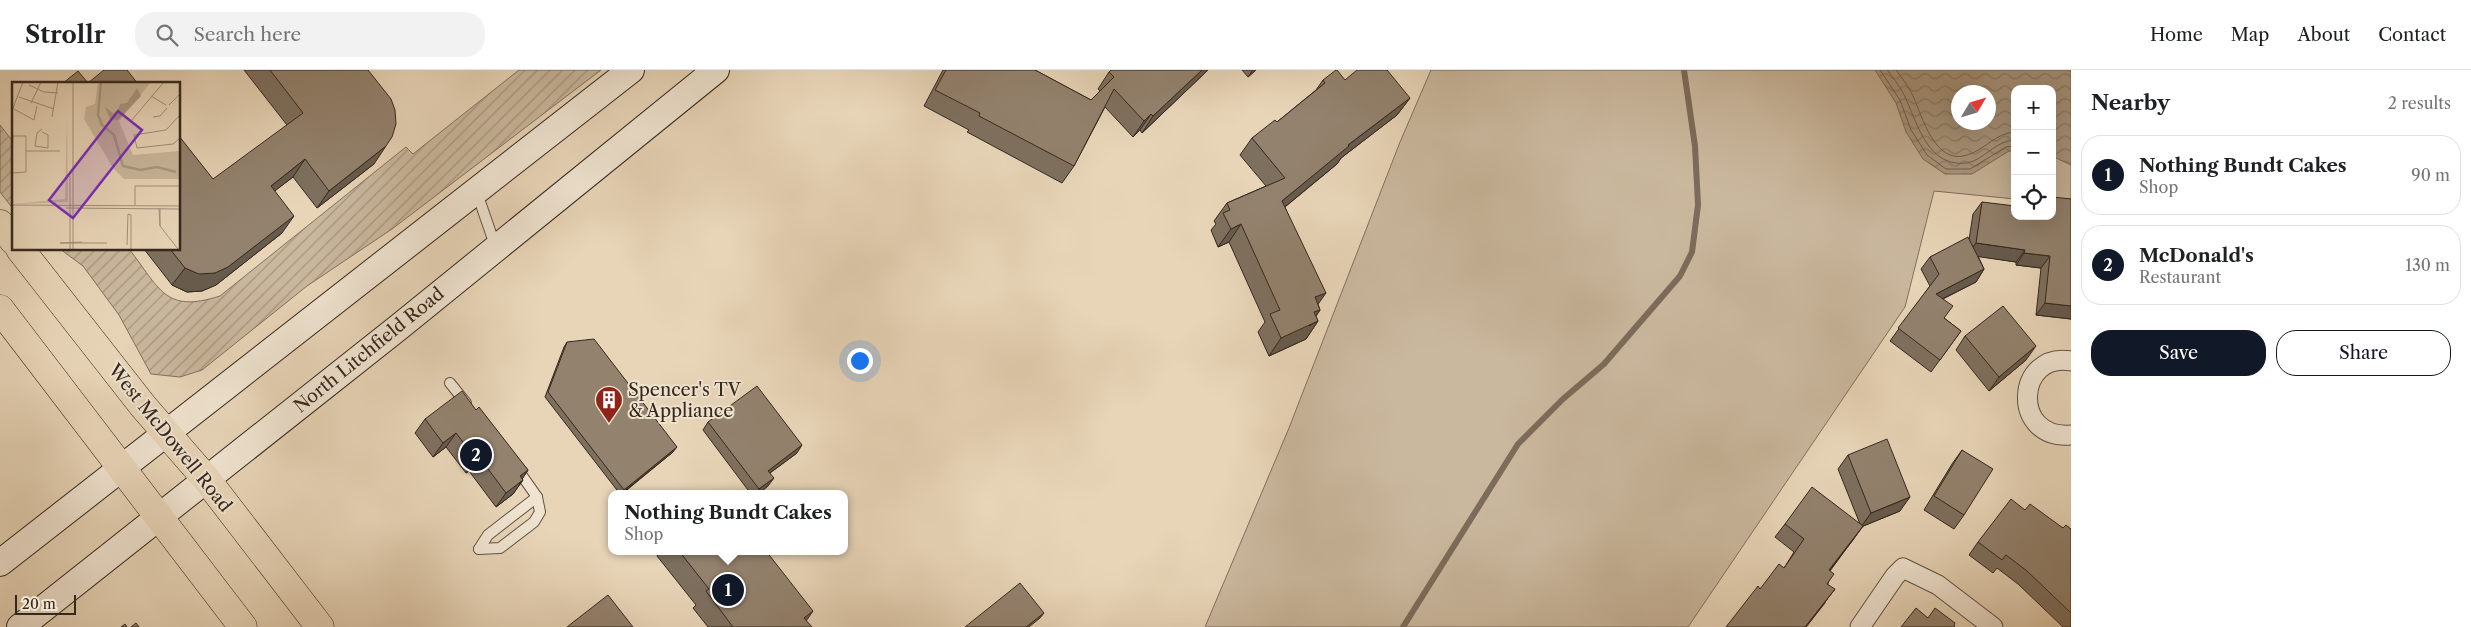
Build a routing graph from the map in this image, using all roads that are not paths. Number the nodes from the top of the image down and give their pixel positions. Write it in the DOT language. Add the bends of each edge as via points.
graph roads {
  1 [pos="631,70"];
  2 [pos="716,70"];
  3 [pos="476,190"];
  4 [pos="0,224"];
  5 [pos="12,239"];
  6 [pos="496,248"];
  7 [pos="21,250"];
  8 [pos="0,309"];
  9 [pos="2071,361"];
  10 [pos="450,383"];
  11 [pos="474,414"];
  12 [pos="166,432"];
  13 [pos="2071,435"];
  14 [pos="511,460"];
  15 [pos="121,467"];
  16 [pos="207,480"];
  17 [pos="538,497"];
  18 [pos="160,518"];
  19 [pos="0,563"];
  20 [pos="20,627"];
  21 [pos="243,627"];
  22 [pos="320,627"];
  23 [pos="1860,627"];
  24 [pos="1993,627"];
  1 -- 3 [label="main road"];
  2 -- 6 [label="main road, North Litchfield Road"];
  3 -- 6 [label="lane"];
  3 -- 12 [label="main road"];
  4 -- 5 [label="main road"];
  6 -- 16 [label="main road, North Litchfield Road"];
  7 -- 12 [label="main road, West McDowell Road"];
  8 -- 15 [label="main road"];
  9 -- 13 [label="street" via="2054,361 2043,366 2029,384 2026,397 2031,415 2045,430 2057,435"];
  10 -- 11 [label="lane"];
  12 -- 15 [label="main road"];
  12 -- 16 [label="main road, West McDowell Road"];
  14 -- 17 [label="lane"];
  15 -- 18 [label="main road"];
  15 -- 19 [label="main road"];
  16 -- 18 [label="main road, North Litchfield Road"];
  16 -- 22 [label="main road, West McDowell Road"];
  17 -- 17 [label="lane" via="488,535 479,549 500,548 534,522 540,512"];
  18 -- 20 [label="main road, North Litchfield Road"];
  18 -- 21 [label="main road"];
  23 -- 24 [label="street" via="1903,568 1938,585"];
}
